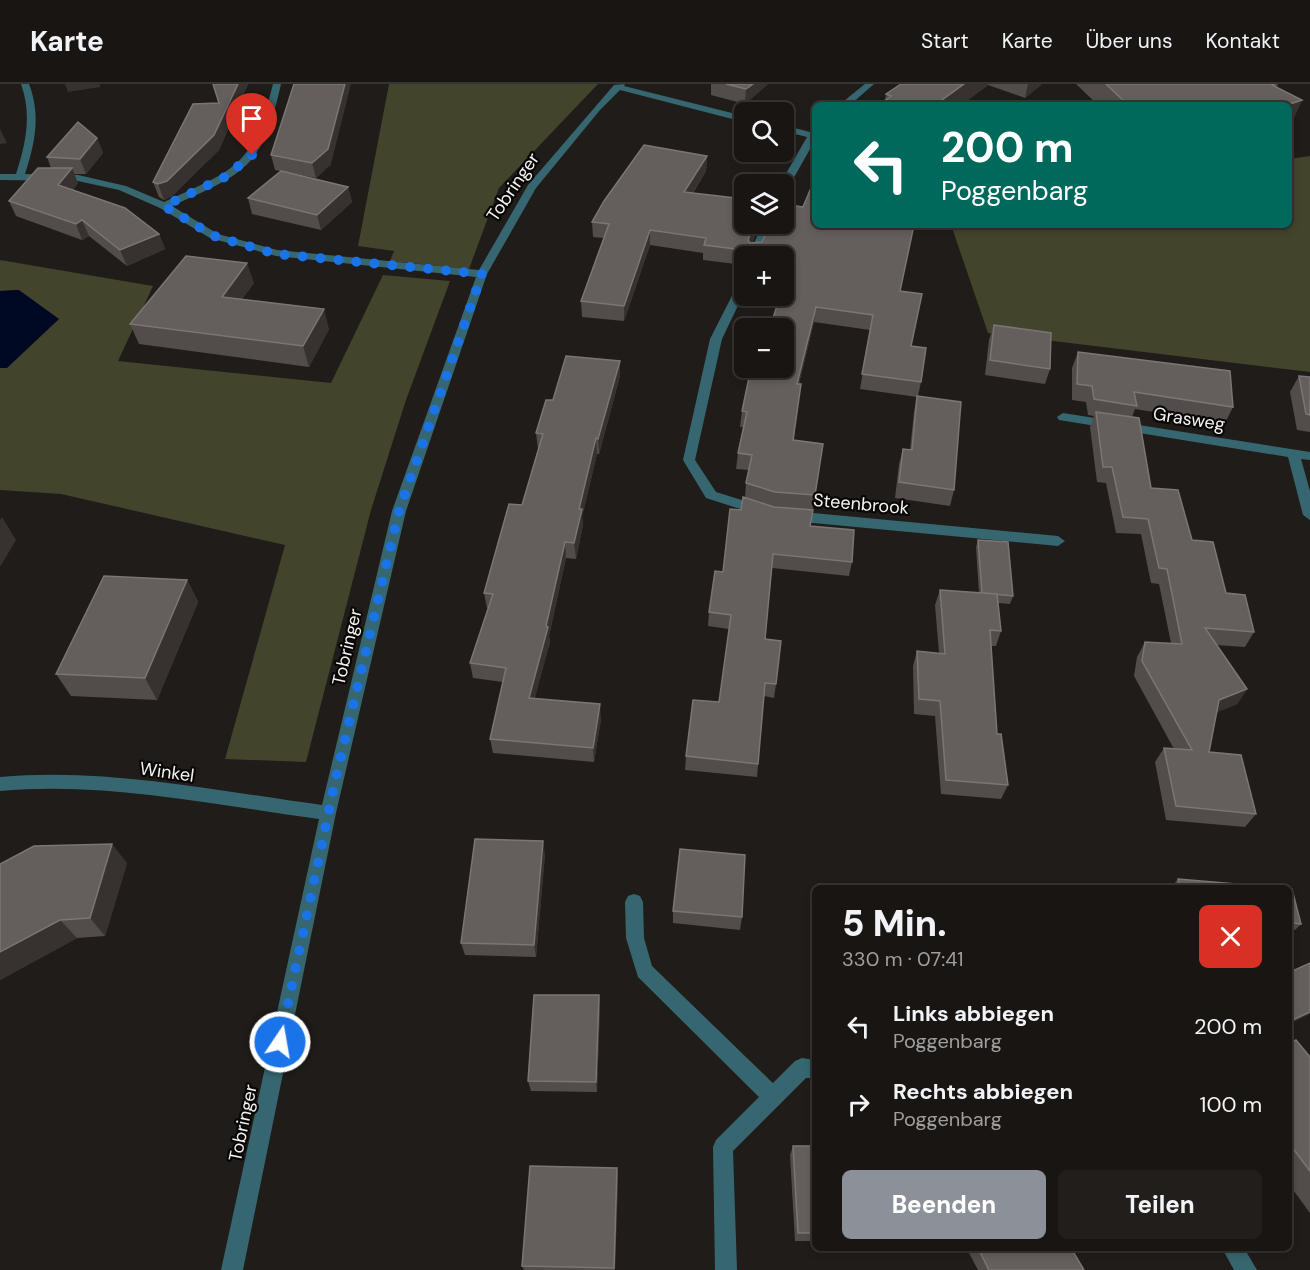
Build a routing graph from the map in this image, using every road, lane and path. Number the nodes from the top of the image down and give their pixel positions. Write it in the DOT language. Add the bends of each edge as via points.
graph roads {
  1 [pos="25,84"];
  2 [pos="276,84"];
  3 [pos="870,84"];
  4 [pos="615,85"];
  5 [pos="848,102"];
  6 [pos="734,116"];
  7 [pos="794,130"];
  8 [pos="812,135"];
  9 [pos="812,138"];
  10 [pos="792,174"];
  11 [pos="20,176"];
  12 [pos="0,177"];
  13 [pos="164,206"];
  14 [pos="482,274"];
  15 [pos="734,302"];
  16 [pos="1063,417"];
  17 [pos="1293,453"];
  18 [pos="1310,456"];
  19 [pos="1310,515"];
  20 [pos="1058,541"];
  21 [pos="0,784"];
  22 [pos="328,813"];
  23 [pos="634,902"];
  24 [pos="812,1069"];
  25 [pos="773,1097"];
  26 [pos="1234,1251"];
  27 [pos="232,1270"];
  28 [pos="726,1270"];
  29 [pos="1246,1270"];
  1 -- 11 [label="street" via="32,104 32,138"];
  2 -- 13 [label="street" via="268,123 252,155 225,177"];
  3 -- 5 [label="street"];
  4 -- 6 [label="street"];
  4 -- 14 [label="street, Tobringer" via="532,188"];
  7 -- 8 [label="street"];
  9 -- 10 [label="street"];
  11 -- 12 [label="street"];
  11 -- 13 [label="street" via="78,178 122,188"];
  13 -- 14 [label="street" via="214,236 276,254"];
  14 -- 22 [label="street, Tobringer" via="399,511"];
  15 -- 20 [label="street, Steenbrook" via="716,339 689,460 711,495 773,514"];
  16 -- 17 [label="street, Grasweg"];
  17 -- 18 [label="street, Grasweg"];
  17 -- 19 [label="street"];
  21 -- 22 [label="street, Winkel" via="41,780 96,782"];
  22 -- 27 [label="street, Tobringer"];
  23 -- 25 [label="street" via="635,938 644,971"];
  24 -- 25 [label="street" via="802,1068"];
  25 -- 28 [label="street" via="723,1147"];
  26 -- 29 [label="street"];
}
